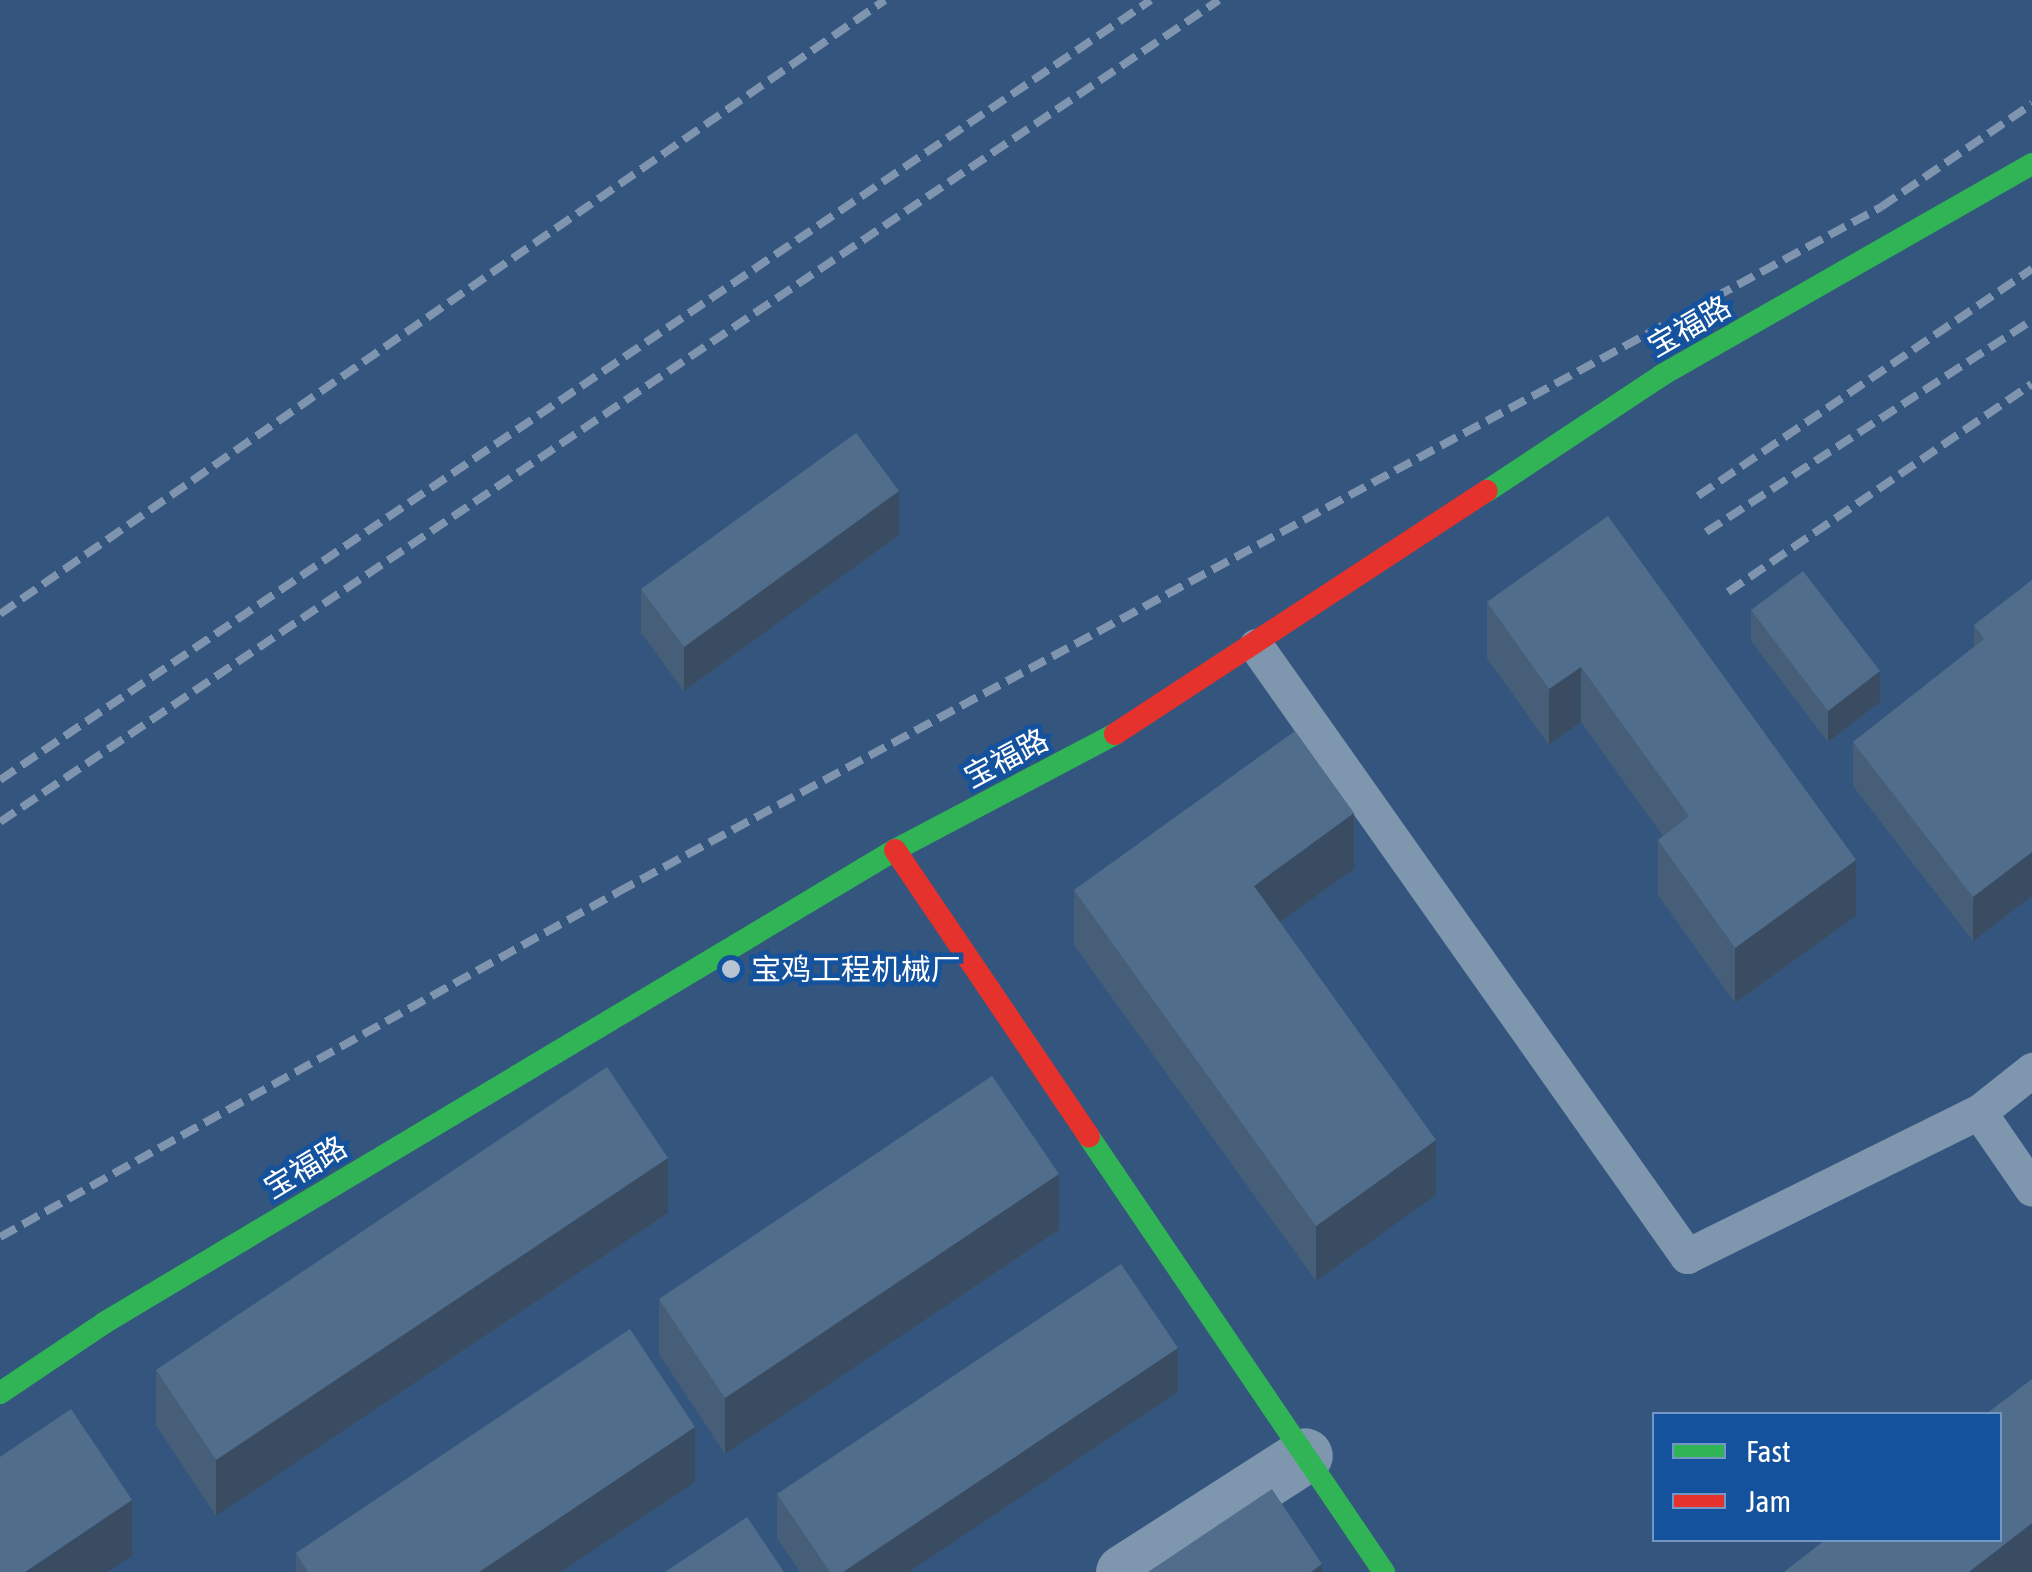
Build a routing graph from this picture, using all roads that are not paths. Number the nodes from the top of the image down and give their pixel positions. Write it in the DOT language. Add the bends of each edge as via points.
graph roads {
  1 [pos="2032,164"];
  2 [pos="1256,646"];
  3 [pos="895,850"];
  4 [pos="2032,1070"];
  5 [pos="1979,1112"];
  6 [pos="2032,1189"];
  7 [pos="0,1393"];
  8 [pos="1305,1455"];
  9 [pos="1123,1572"];
  10 [pos="1384,1572"];
  1 -- 2 [label="main road, 宝福路" via="1662,375"];
  2 -- 3 [label="main road, 宝福路" via="1143,720"];
  2 -- 5 [label="lane" via="1687,1256"];
  3 -- 7 [label="main road, 宝福路" via="121,1312"];
  3 -- 8 [label="main road"];
  4 -- 5 [label="lane"];
  5 -- 6 [label="lane"];
  8 -- 9 [label="street"];
  8 -- 10 [label="main road"];
}
